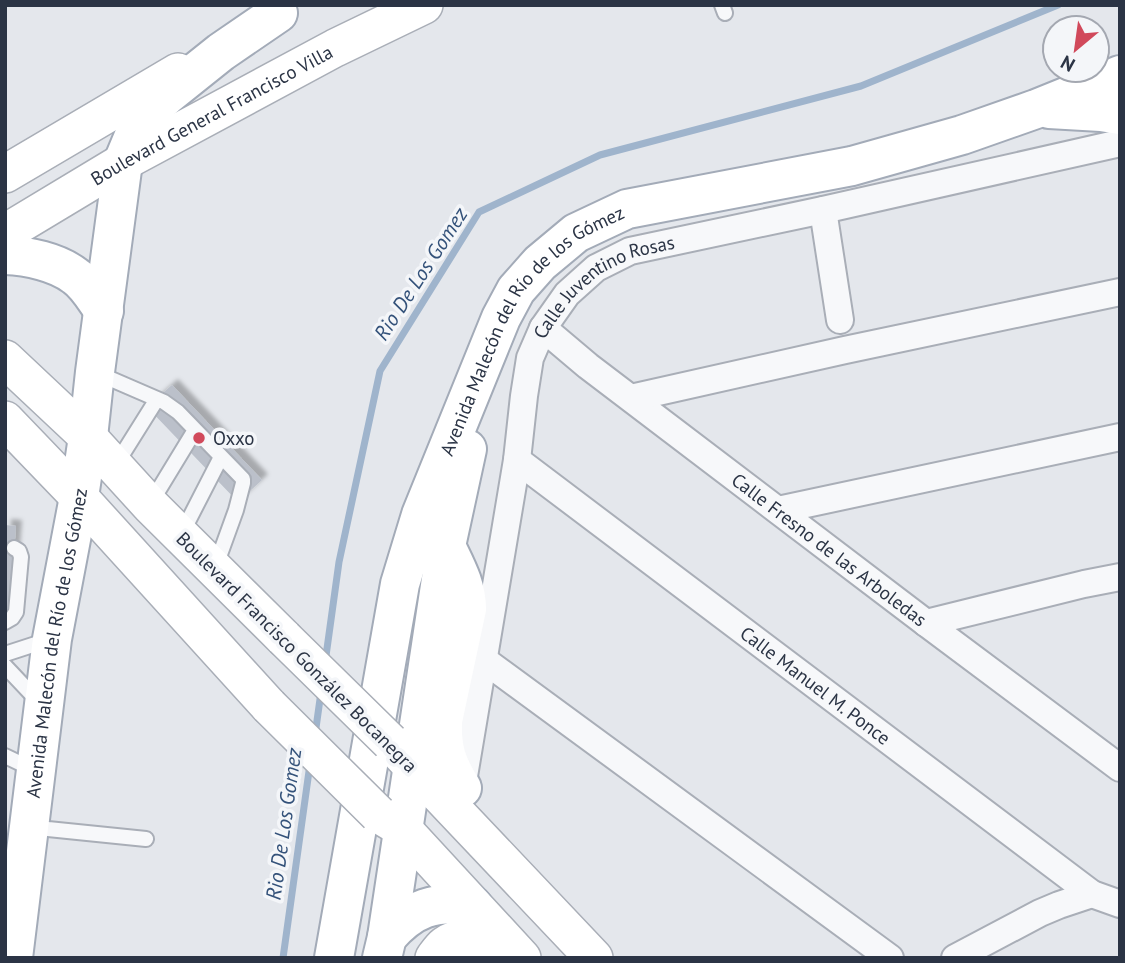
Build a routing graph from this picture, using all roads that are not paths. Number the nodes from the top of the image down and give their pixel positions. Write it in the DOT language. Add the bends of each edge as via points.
graph roads {
  1 [pos="424,5"];
  2 [pos="284,9"];
  3 [pos="1120,75"];
  4 [pos="1036,109"];
  5 [pos="1120,115"];
  6 [pos="1120,143"];
  7 [pos="123,162"];
  8 [pos="5,174"];
  9 [pos="822,210"];
  10 [pos="5,233"];
  11 [pos="5,255"];
  12 [pos="1120,292"];
  13 [pos="104,311"];
  14 [pos="840,320"];
  15 [pos="543,328"];
  16 [pos="486,354"];
  17 [pos="5,359"];
  18 [pos="95,372"];
  19 [pos="631,398"];
  20 [pos="157,399"];
  21 [pos="195,430"];
  22 [pos="11,434"];
  23 [pos="88,437"];
  24 [pos="1120,437"];
  25 [pos="221,457"];
  26 [pos="517,460"];
  27 [pos="115,467"];
  28 [pos="79,497"];
  29 [pos="150,505"];
  30 [pos="778,510"];
  31 [pos="180,536"];
  32 [pos="446,546"];
  33 [pos="14,548"];
  34 [pos="214,570"];
  35 [pos="1120,577"];
  36 [pos="5,622"];
  37 [pos="926,623"];
  38 [pos="52,639"];
  39 [pos="5,654"];
  40 [pos="484,660"];
  41 [pos="5,666"];
  42 [pos="44,708"];
  43 [pos="401,754"];
  44 [pos="21,764"];
  45 [pos="1120,768"];
  46 [pos="462,788"];
  47 [pos="391,821"];
  48 [pos="29,826"];
  49 [pos="146,839"];
  50 [pos="1092,894"];
  51 [pos="1120,904"];
  52 [pos="473,906"];
  53 [pos="384,947"];
  54 [pos="590,954"];
  55 [pos="13,958"];
  56 [pos="334,958"];
  57 [pos="434,958"];
  58 [pos="508,958"];
  59 [pos="522,958"];
  60 [pos="890,958"];
  61 [pos="955,958"];
  1 -- 7 [label="main road, Boulevard General Francisco Villa"];
  2 -- 7 [label="main road, Avenida Malecón del Río de los Gómez" via="221,52 148,112"];
  2 -- 8 [label="main road"];
  3 -- 4 [label="main road, Avenida Malecón del Río de los Gómez"];
  4 -- 5 [label="main road"];
  4 -- 16 [label="main road, Avenida Malecón del Río de los Gómez" via="852,166 626,209 576,233 540,263 516,290"];
  6 -- 9 [label="street, Calle Juventino Rosas"];
  7 -- 10 [label="main road, Boulevard General Francisco Villa"];
  7 -- 13 [label="main road, Avenida Malecón del Río de los Gómez"];
  9 -- 14 [label="street"];
  9 -- 15 [label="street, Calle Juventino Rosas" via="630,251 596,268 567,294"];
  11 -- 13 [label="main road" via="40,260 75,275"];
  12 -- 19 [label="street"];
  13 -- 18 [label="main road, Avenida Malecón del Río de los Gómez"];
  15 -- 19 [label="street, Calle Fresno de las Arboledas"];
  15 -- 26 [label="street, Calle Juventino Rosas" via="530,358"];
  16 -- 32 [label="main road"];
  16 -- 56 [label="main road, Avenida Malecón del Río de los Gómez" via="421,515 400,584"];
  17 -- 23 [label="main road, Boulevard Francisco González Bocanegra"];
  18 -- 20 [label="lane"];
  18 -- 23 [label="main road, Avenida Malecón del Río de los Gómez"];
  19 -- 30 [label="street, Calle Fresno de las Arboledas"];
  20 -- 21 [label="lane"];
  20 -- 27 [label="lane"];
  21 -- 25 [label="lane"];
  21 -- 29 [label="lane"];
  22 -- 28 [label="main road"];
  23 -- 27 [label="main road, Boulevard Francisco González Bocanegra"];
  23 -- 28 [label="main road, Avenida Malecón del Río de los Gómez"];
  24 -- 30 [label="street"];
  25 -- 31 [label="lane"];
  25 -- 34 [label="lane" via="243,482"];
  26 -- 40 [label="street, Calle Juventino Rosas"];
  26 -- 50 [label="street, Calle Manuel M. Ponce"];
  27 -- 29 [label="main road, Boulevard Francisco González Bocanegra"];
  28 -- 38 [label="main road, Avenida Malecón del Río de los Gómez"];
  28 -- 47 [label="main road, bridge" via="270,706"];
  29 -- 31 [label="main road, Boulevard Francisco González Bocanegra"];
  30 -- 37 [label="street, Calle Fresno de las Arboledas"];
  31 -- 34 [label="main road, Boulevard Francisco González Bocanegra"];
  32 -- 43 [label="main road"];
  32 -- 46 [label="main road" via="467,597 442,739 452,773"];
  33 -- 36 [label="lane" via="21,557 16,612"];
  34 -- 43 [label="main road, Boulevard Francisco González Bocanegra, bridge"];
  35 -- 37 [label="street"];
  37 -- 45 [label="street, Calle Fresno de las Arboledas"];
  38 -- 39 [label="lane"];
  38 -- 42 [label="main road, Avenida Malecón del Río de los Gómez"];
  40 -- 46 [label="street, Calle Juventino Rosas"];
  40 -- 60 [label="street"];
  41 -- 42 [label="lane"];
  42 -- 44 [label="main road, Avenida Malecón del Río de los Gómez"];
  43 -- 47 [label="main road"];
  43 -- 54 [label="main road, Boulevard Francisco González Bocanegra"];
  44 -- 48 [label="main road, Avenida Malecón del Río de los Gómez"];
  46 -- 54 [label="street, Boulevard Francisco González Bocanegra" via="469,807 571,910 583,926"];
  47 -- 52 [label="main road"];
  47 -- 53 [label="main road"];
  48 -- 49 [label="lane"];
  48 -- 55 [label="main road, Avenida Malecón del Río de los Gómez"];
  50 -- 51 [label="street, Calle Manuel M. Ponce"];
  50 -- 61 [label="street" via="1040,913"];
  52 -- 53 [label="main road" via="450,904 407,916"];
  52 -- 59 [label="main road"];
  57 -- 58 [label="main road" via="445,945 462,939 481,942"];
}
